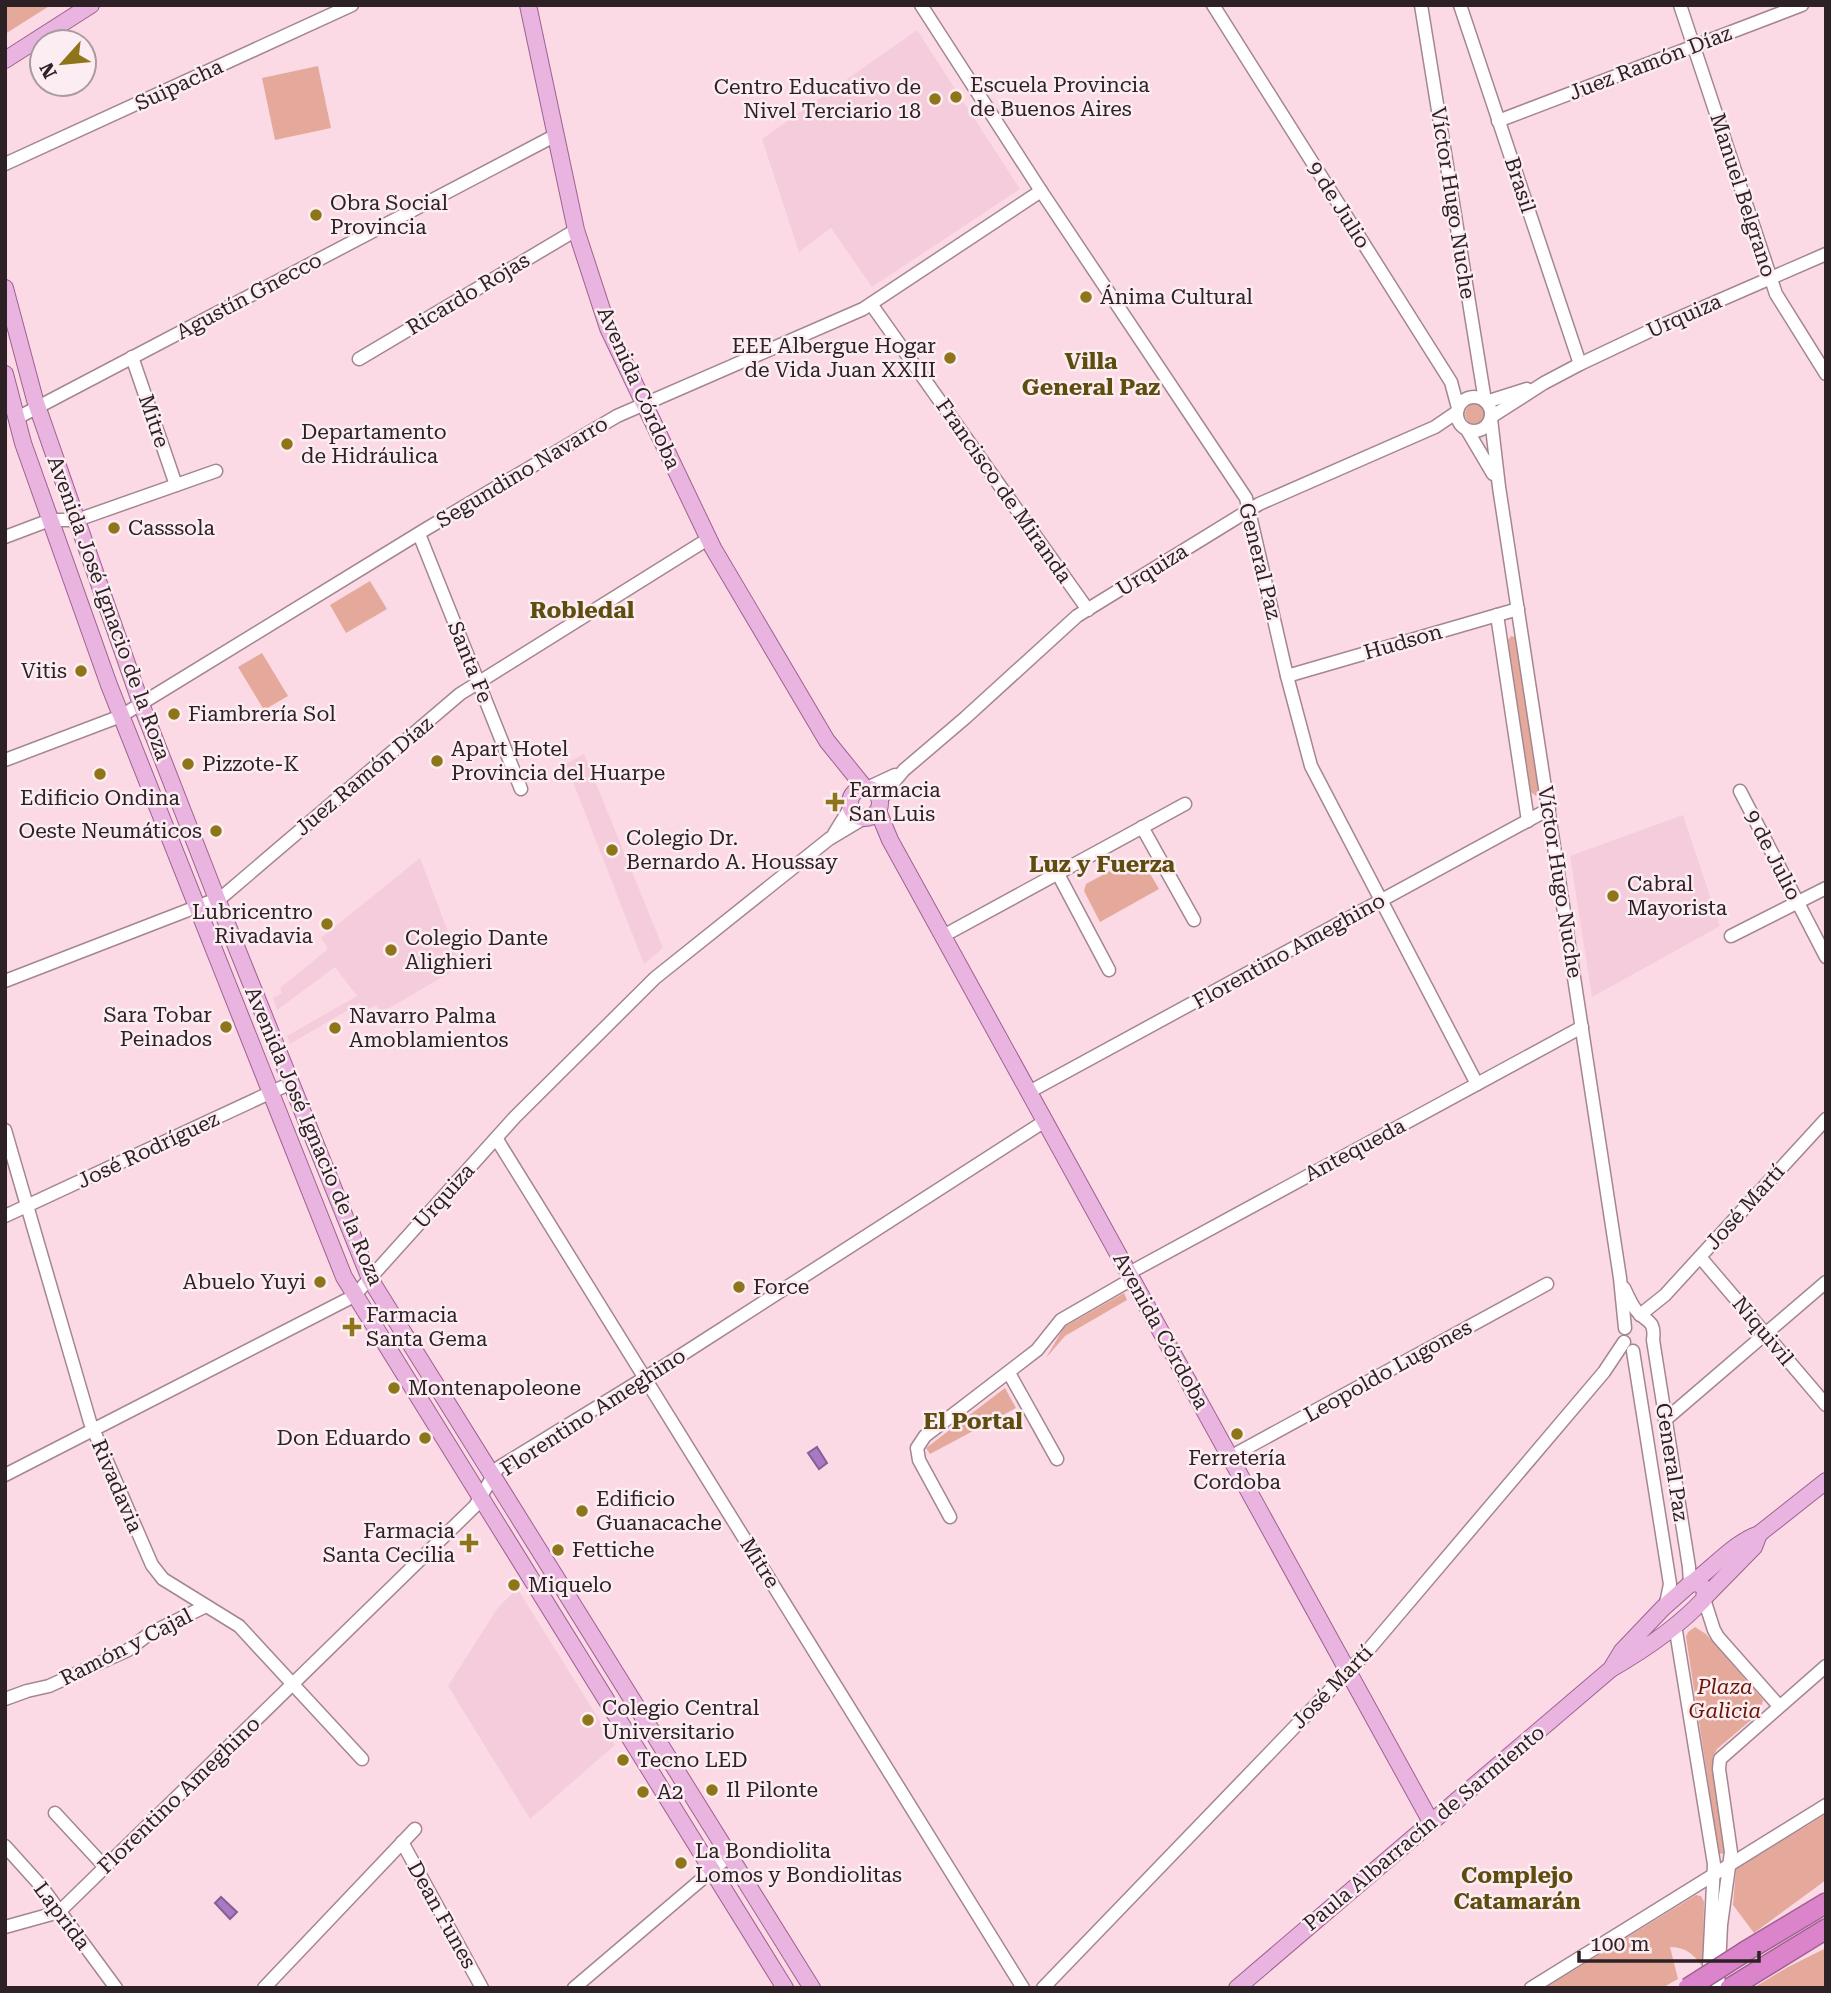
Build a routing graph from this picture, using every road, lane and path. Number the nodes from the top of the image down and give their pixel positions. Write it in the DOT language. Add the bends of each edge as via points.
graph roads {
  1 [pos="91,5"];
  2 [pos="352,5"];
  3 [pos="528,5"];
  4 [pos="921,5"];
  5 [pos="1213,5"];
  6 [pos="1421,5"];
  7 [pos="1460,5"];
  8 [pos="1680,5"];
  9 [pos="1802,5"];
  10 [pos="1694,47"];
  11 [pos="5,60"];
  12 [pos="1498,121"];
  13 [pos="556,135"];
  14 [pos="5,164"];
  15 [pos="1041,191"];
  16 [pos="576,230"];
  17 [pos="1826,254"];
  18 [pos="1770,278"];
  19 [pos="5,288"];
  20 [pos="871,304"];
  21 [pos="132,357"];
  22 [pos="359,359"];
  23 [pos="1580,364"];
  24 [pos="5,374"];
  25 [pos="1826,374"];
  26 [pos="1544,383"];
  27 [pos="1485,401"];
  28 [pos="644,404"];
  29 [pos="37,407"];
  30 [pos="1458,410"];
  31 [pos="17,418"];
  32 [pos="1491,418"];
  33 [pos="1435,427"];
  34 [pos="1465,429"];
  35 [pos="23,443"];
  36 [pos="216,471"];
  37 [pos="176,485"];
  38 [pos="1499,486"];
  39 [pos="1249,511"];
  40 [pos="50,520"];
  41 [pos="77,520"];
  42 [pos="419,534"];
  43 [pos="5,537"];
  44 [pos="708,539"];
  45 [pos="1518,609"];
  46 [pos="1088,610"];
  47 [pos="1497,615"];
  48 [pos="1287,676"];
  49 [pos="478,682"];
  50 [pos="141,704"];
  51 [pos="121,716"];
  52 [pos="827,741"];
  53 [pos="5,760"];
  54 [pos="904,770"];
  55 [pos="866,788"];
  56 [pos="521,789"];
  57 [pos="1740,791"];
  58 [pos="175,792"];
  59 [pos="851,803"];
  60 [pos="1185,804"];
  61 [pos="1549,809"];
  62 [pos="872,812"];
  63 [pos="1528,821"];
  64 [pos="165,826"];
  65 [pos="1142,827"];
  66 [pos="829,839"];
  67 [pos="1058,874"];
  68 [pos="1826,888"];
  69 [pos="217,899"];
  70 [pos="1381,900"];
  71 [pos="1798,902"];
  72 [pos="197,907"];
  73 [pos="1194,920"];
  74 [pos="943,936"];
  75 [pos="1731,936"];
  76 [pos="1826,957"];
  77 [pos="1109,970"];
  78 [pos="5,981"];
  79 [pos="1582,1027"];
  80 [pos="291,1083"];
  81 [pos="1477,1084"];
  82 [pos="1029,1092"];
  83 [pos="271,1093"];
  84 [pos="1826,1119"];
  85 [pos="1045,1121"];
  86 [pos="5,1130"];
  87 [pos="496,1138"];
  88 [pos="312,1197"];
  89 [pos="27,1206"];
  90 [pos="5,1216"];
  91 [pos="1700,1257"];
  92 [pos="1130,1276"];
  93 [pos="1620,1278"];
  94 [pos="370,1279"];
  95 [pos="1826,1282"];
  96 [pos="1547,1284"];
  97 [pos="355,1296"];
  98 [pos="1643,1318"];
  99 [pos="1625,1328"];
  100 [pos="1765,1334"];
  101 [pos="1653,1340"];
  102 [pos="1630,1348"];
  103 [pos="1009,1373"];
  104 [pos="645,1378"];
  105 [pos="1826,1405"];
  106 [pos="1665,1420"];
  107 [pos="93,1430"];
  108 [pos="1230,1457"];
  109 [pos="1057,1459"];
  110 [pos="5,1475"];
  111 [pos="493,1477"];
  112 [pos="1826,1481"];
  113 [pos="480,1497"];
  114 [pos="950,1517"];
  115 [pos="1759,1534"];
  116 [pos="1683,1586"];
  117 [pos="1704,1599"];
  118 [pos="206,1606"];
  119 [pos="1662,1609"];
  120 [pos="1674,1626"];
  121 [pos="1826,1666"];
  122 [pos="1611,1669"];
  123 [pos="1348,1671"];
  124 [pos="292,1684"];
  125 [pos="5,1699"];
  126 [pos="1779,1706"];
  127 [pos="362,1759"];
  128 [pos="1826,1805"];
  129 [pos="55,1813"];
  130 [pos="1431,1822"];
  131 [pos="415,1829"];
  132 [pos="402,1842"];
  133 [pos="5,1846"];
  134 [pos="729,1856"];
  135 [pos="1729,1865"];
  136 [pos="105,1867"];
  137 [pos="712,1870"];
  138 [pos="1714,1874"];
  139 [pos="1826,1894"];
  140 [pos="1826,1903"];
  141 [pos="60,1911"];
  142 [pos="1789,1925"];
  143 [pos="5,1927"];
  144 [pos="1826,1931"];
  145 [pos="1738,1983"];
  146 [pos="116,1988"];
  147 [pos="264,1988"];
  148 [pos="482,1988"];
  149 [pos="575,1988"];
  150 [pos="785,1988"];
  151 [pos="812,1988"];
  152 [pos="1023,1988"];
  153 [pos="1043,1988"];
  154 [pos="1237,1988"];
  155 [pos="1531,1988"];
  156 [pos="1688,1988"];
  157 [pos="1708,1988"];
  158 [pos="1718,1988"];
  1 -- 11 [label="main road"];
  2 -- 14 [label="street, Suipacha"];
  3 -- 13 [label="main road, Avenida Córdoba"];
  4 -- 15 [label="street, General Paz"];
  5 -- 30 [label="street, 9 de Julio" via="1451,382"];
  6 -- 27 [label="street, Víctor Hugo Nuche"];
  7 -- 12 [label="street, Brasil"];
  8 -- 10 [label="street, Manuel Belgrano"];
  9 -- 10 [label="street, Juez Ramón Díaz"];
  10 -- 12 [label="street, Juez Ramón Díaz"];
  10 -- 18 [label="street, Manuel Belgrano"];
  12 -- 23 [label="street, Brasil"];
  13 -- 16 [label="main road, Avenida Córdoba"];
  13 -- 21 [label="street, Agustín Gnecco"];
  15 -- 20 [label="street, Segundino Navarro"];
  15 -- 39 [label="street, General Paz" via="1246,498"];
  16 -- 22 [label="street, Ricardo Rojas"];
  16 -- 28 [label="main road, Avenida Córdoba" via="608,328"];
  17 -- 18 [label="street, Urquiza"];
  18 -- 23 [label="street, Urquiza"];
  18 -- 25 [label="street, Manuel Belgrano"];
  19 -- 29 [label="main road, Avenida José Ignacio de la Roza"];
  20 -- 28 [label="street, Segundino Navarro"];
  20 -- 46 [label="street, Francisco de Miranda"];
  21 -- 29 [label="street, Agustín Gnecco"];
  21 -- 37 [label="street, Mitre"];
  23 -- 26 [label="street, Urquiza"];
  24 -- 31 [label="main road, Avenida José Ignacio de la Roza"];
  26 -- 27 [label="street, Urquiza"];
  26 -- 32 [label="street, Urquiza"];
  27 -- 30 [label="street" via="1468,398"];
  27 -- 32 [label="street"];
  28 -- 42 [label="street, Segundino Navarro"];
  28 -- 44 [label="main road, Avenida Córdoba"];
  29 -- 31 [label="street, Agustín Gnecco"];
  29 -- 41 [label="main road, Avenida José Ignacio de la Roza"];
  30 -- 33 [label="street, Urquiza"];
  30 -- 34 [label="street" via="1458,421"];
  31 -- 35 [label="main road, Avenida José Ignacio de la Roza"];
  32 -- 34 [label="street" via="1480,430"];
  32 -- 38 [label="street, Víctor Hugo Nuche"];
  33 -- 34 [label="street, Urquiza"];
  33 -- 39 [label="street, Urquiza"];
  34 -- 38 [label="street, Víctor Hugo Nuche"];
  35 -- 40 [label="main road, Avenida José Ignacio de la Roza"];
  35 -- 41 [label="main road" via="54,500"];
  36 -- 37 [label="street"];
  37 -- 41 [label="street"];
  38 -- 45 [label="street, Víctor Hugo Nuche"];
  39 -- 46 [label="street, Urquiza"];
  39 -- 48 [label="street, General Paz"];
  40 -- 41 [label="street"];
  40 -- 43 [label="street"];
  40 -- 51 [label="main road, Avenida José Ignacio de la Roza"];
  41 -- 50 [label="main road, Avenida José Ignacio de la Roza"];
  42 -- 49 [label="street, Santa Fe"];
  42 -- 50 [label="street, Segundino Navarro"];
  44 -- 49 [label="street, Juez Ramón Díaz"];
  44 -- 52 [label="main road, Avenida Córdoba"];
  45 -- 47 [label="street, Hudson"];
  45 -- 61 [label="street, Víctor Hugo Nuche"];
  46 -- 54 [label="street, Urquiza"];
  47 -- 48 [label="street, Hudson"];
  47 -- 63 [label="street, Víctor Hugo Nuche"];
  48 -- 70 [label="street, General Paz" via="1311,766"];
  49 -- 56 [label="street, Santa Fe"];
  49 -- 69 [label="street, Juez Ramón Díaz"];
  50 -- 51 [label="street, Segundino Navarro"];
  50 -- 58 [label="main road, Avenida José Ignacio de la Roza"];
  51 -- 53 [label="street, Segundino Navarro"];
  51 -- 58 [label="main road" via="140,733"];
  51 -- 64 [label="main road, Avenida José Ignacio de la Roza"];
  52 -- 55 [label="main road, Avenida Córdoba"];
  52 -- 59 [label="main road, Avenida Córdoba"];
  54 -- 55 [label="street, Urquiza"];
  54 -- 62 [label="street, Urquiza"];
  55 -- 59 [label="main road" via="856,791"];
  55 -- 62 [label="main road" via="877,794"];
  57 -- 71 [label="street, 9 de Julio"];
  58 -- 69 [label="main road, Avenida José Ignacio de la Roza"];
  59 -- 62 [label="main road" via="854,814"];
  59 -- 66 [label="street, Urquiza"];
  60 -- 65 [label="street"];
  61 -- 63 [label="street, Florentino Ameghino"];
  61 -- 79 [label="street, Víctor Hugo Nuche"];
  62 -- 66 [label="street, Urquiza"];
  62 -- 74 [label="main road, Avenida Córdoba"];
  63 -- 70 [label="street, Florentino Ameghino"];
  64 -- 69 [label="main road" via="183,848 197,879"];
  64 -- 72 [label="main road, Avenida José Ignacio de la Roza"];
  65 -- 67 [label="street"];
  65 -- 73 [label="street"];
  66 -- 87 [label="street, Urquiza" via="661,973"];
  67 -- 74 [label="street"];
  67 -- 77 [label="street"];
  68 -- 71 [label="street"];
  69 -- 72 [label="street, Juez Ramón Díaz"];
  69 -- 80 [label="main road, Avenida José Ignacio de la Roza"];
  70 -- 81 [label="street, General Paz"];
  70 -- 82 [label="street, Florentino Ameghino"];
  71 -- 75 [label="street"];
  71 -- 76 [label="street, 9 de Julio"];
  72 -- 78 [label="street, Juez Ramón Díaz"];
  72 -- 83 [label="main road, Avenida José Ignacio de la Roza"];
  74 -- 82 [label="main road, Avenida Córdoba"];
  79 -- 81 [label="street, Antequeda"];
  79 -- 93 [label="street, Víctor Hugo Nuche"];
  80 -- 83 [label="street, José Rodríguez"];
  80 -- 94 [label="main road, Avenida José Ignacio de la Roza"];
  81 -- 92 [label="street, Antequeda"];
  82 -- 85 [label="main road, Avenida Córdoba"];
  83 -- 88 [label="main road, Avenida José Ignacio de la Roza"];
  83 -- 89 [label="street, José Rodríguez"];
  84 -- 91 [label="street, José Martí"];
  85 -- 92 [label="main road, Avenida Córdoba"];
  85 -- 104 [label="street, Florentino Ameghino"];
  86 -- 89 [label="street, Rivadavia"];
  87 -- 94 [label="street, Urquiza"];
  87 -- 104 [label="street, Mitre"];
  88 -- 94 [label="main road" via="330,1216 345,1251"];
  88 -- 97 [label="main road, Avenida José Ignacio de la Roza"];
  89 -- 90 [label="street, José Rodríguez"];
  89 -- 107 [label="street, Rivadavia"];
  91 -- 98 [label="street, José Martí"];
  91 -- 100 [label="street, Niquivil"];
  92 -- 103 [label="street, Antequeda" via="1061,1320 1037,1350"];
  92 -- 108 [label="main road, Avenida Córdoba"];
  93 -- 98 [label="street, Víctor Hugo Nuche"];
  93 -- 99 [label="street, Víctor Hugo Nuche"];
  94 -- 97 [label="street, Urquiza"];
  94 -- 111 [label="main road, Avenida José Ignacio de la Roza"];
  95 -- 100 [label="street"];
  96 -- 108 [label="street, Leopoldo Lugones"];
  97 -- 107 [label="street, Urquiza"];
  97 -- 113 [label="main road, Avenida José Ignacio de la Roza"];
  98 -- 99 [label="street" via="1632,1318"];
  98 -- 101 [label="street" via="1653,1331"];
  99 -- 102 [label="street"];
  100 -- 105 [label="street, Niquivil"];
  100 -- 106 [label="street"];
  101 -- 102 [label="street" via="1647,1348"];
  101 -- 106 [label="street, General Paz"];
  102 -- 116 [label="street"];
  102 -- 123 [label="street, José Martí" via="1604,1372"];
  103 -- 109 [label="street"];
  103 -- 114 [label="street, Antequeda" via="925,1436 917,1448"];
  104 -- 111 [label="street, Florentino Ameghino" via="498,1468"];
  104 -- 152 [label="street, Mitre"];
  106 -- 116 [label="street, General Paz" via="1689,1567"];
  107 -- 110 [label="street, Urquiza"];
  107 -- 118 [label="street, Rivadavia" via="153,1568"];
  108 -- 123 [label="main road, Avenida Córdoba"];
  111 -- 113 [label="street, Florentino Ameghino"];
  111 -- 134 [label="main road, Avenida José Ignacio de la Roza"];
  112 -- 115 [label="main road"];
  113 -- 124 [label="street, Florentino Ameghino"];
  113 -- 137 [label="main road, Avenida José Ignacio de la Roza"];
  115 -- 116 [label="main road" via="1746,1538"];
  115 -- 117 [label="main road" via="1754,1547"];
  116 -- 117 [label="main road" via="1703,1586"];
  116 -- 119 [label="main road, Paula Albarracín de Sarmiento"];
  117 -- 120 [label="main road, Paula Albarracín de Sarmiento"];
  117 -- 126 [label="street" via="1718,1637"];
  118 -- 124 [label="street, Rivadavia" via="239,1626"];
  118 -- 125 [label="street, Ramón y Cajal" via="149,1634 128,1650 49,1686"];
  119 -- 120 [label="main road" via="1660,1622"];
  119 -- 122 [label="main road, Paula Albarracín de Sarmiento"];
  120 -- 122 [label="main road, Paula Albarracín de Sarmiento"];
  120 -- 138 [label="street"];
  121 -- 126 [label="street"];
  122 -- 130 [label="main road, Paula Albarracín de Sarmiento"];
  123 -- 130 [label="main road, Avenida Córdoba"];
  123 -- 153 [label="street, José Martí"];
  124 -- 127 [label="street, Rivadavia"];
  124 -- 136 [label="street, Florentino Ameghino"];
  126 -- 135 [label="street" via="1720,1759 1731,1843"];
  128 -- 135 [label="street"];
  129 -- 136 [label="street"];
  130 -- 154 [label="main road, Paula Albarracín de Sarmiento"];
  131 -- 132 [label="street"];
  132 -- 147 [label="street"];
  132 -- 148 [label="street, Dean Funes"];
  133 -- 141 [label="street, Laprida"];
  134 -- 137 [label="street"];
  134 -- 151 [label="main road, Avenida José Ignacio de la Roza"];
  135 -- 138 [label="street"];
  135 -- 158 [label="street"];
  136 -- 141 [label="street, Florentino Ameghino"];
  137 -- 149 [label="street"];
  137 -- 150 [label="main road, Avenida José Ignacio de la Roza"];
  138 -- 155 [label="street"];
  138 -- 157 [label="street"];
  139 -- 142 [label="highway"];
  140 -- 142 [label="highway"];
  141 -- 143 [label="street, Florentino Ameghino"];
  141 -- 146 [label="street, Laprida"];
  142 -- 156 [label="highway, bridge"];
  144 -- 145 [label="highway"];
}
